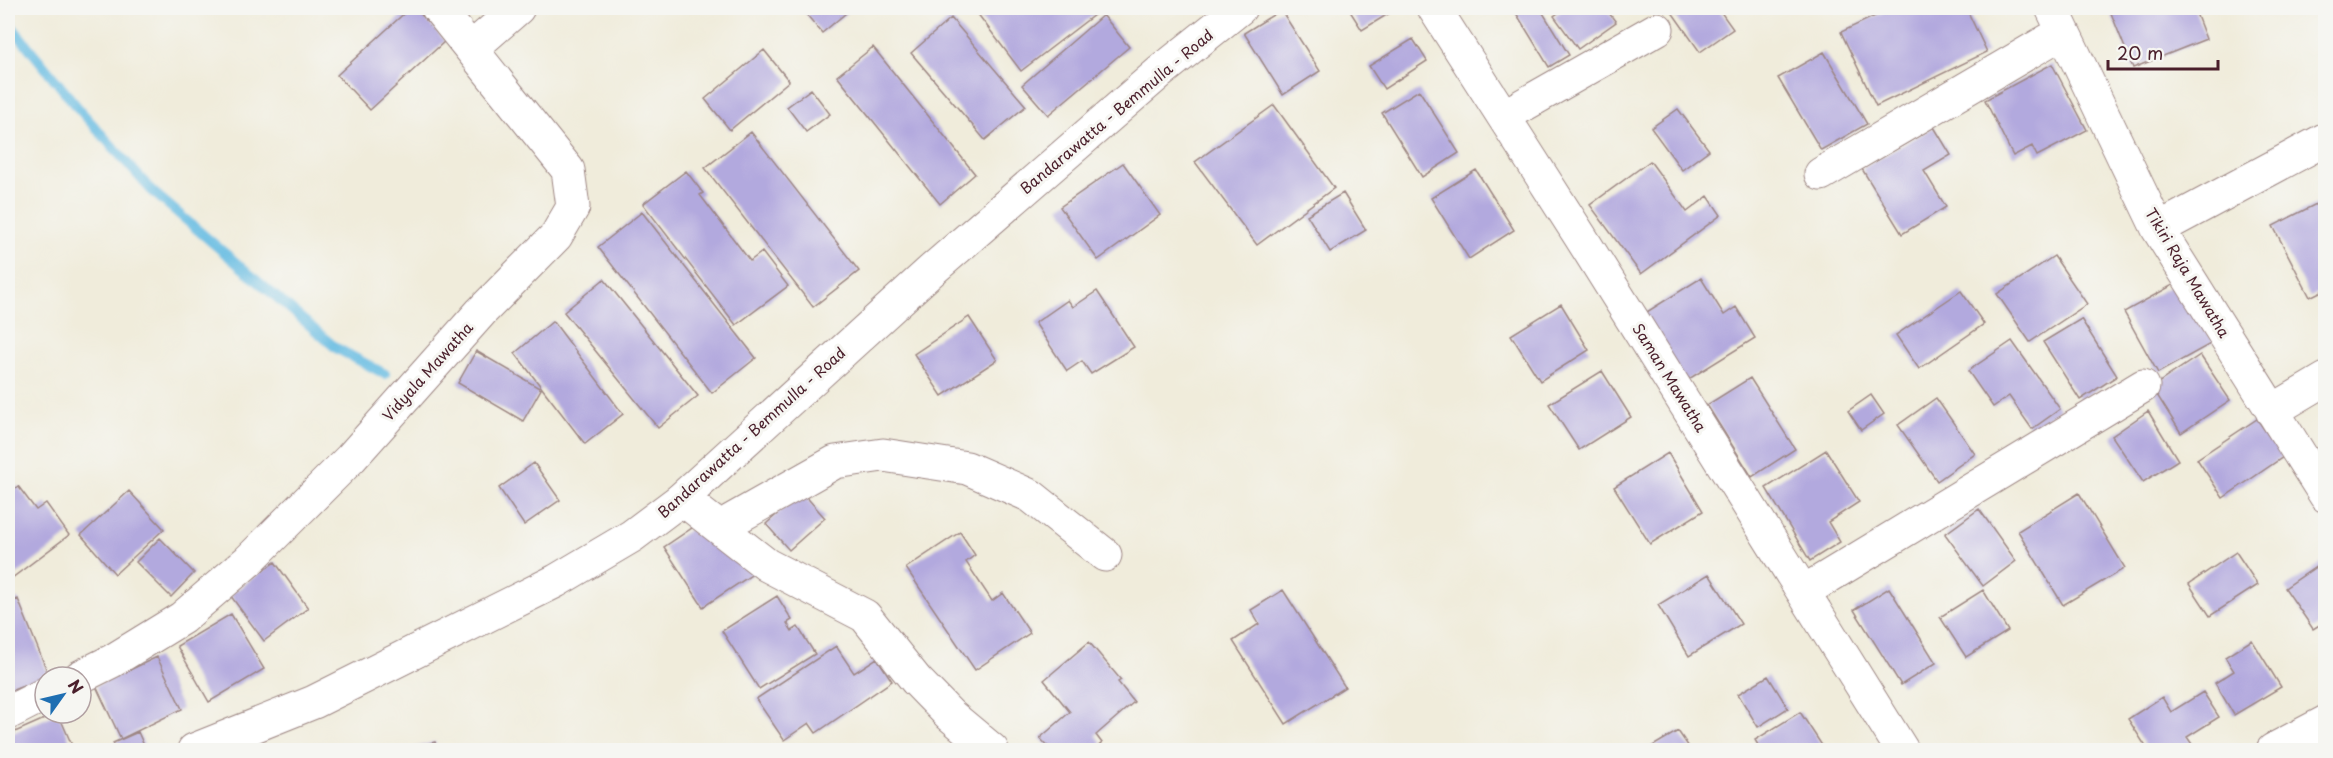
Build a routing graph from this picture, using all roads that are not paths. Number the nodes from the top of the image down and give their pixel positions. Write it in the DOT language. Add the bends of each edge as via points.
graph roads {
  1 [pos="438,8"];
  2 [pos="518,8"];
  3 [pos="1239,8"];
  4 [pos="1434,8"];
  5 [pos="2057,20"];
  6 [pos="1657,29"];
  7 [pos="471,49"];
  8 [pos="1504,116"];
  9 [pos="2325,140"];
  10 [pos="1821,174"];
  11 [pos="2158,229"];
  12 [pos="2325,379"];
  13 [pos="2143,386"];
  14 [pos="2272,411"];
  15 [pos="2325,496"];
  16 [pos="680,500"];
  17 [pos="720,527"];
  18 [pos="1105,555"];
  19 [pos="1803,592"];
  20 [pos="93,670"];
  21 [pos="33,700"];
  22 [pos="8,713"];
  23 [pos="2325,722"];
  24 [pos="194,750"];
  25 [pos="992,750"];
  26 [pos="1902,750"];
  27 [pos="2273,750"];
  1 -- 7 [label="street, Vidyala Mawatha"];
  2 -- 7 [label="street"];
  3 -- 16 [label="street, Bandarawatta - Bemmulla - Road" via="932,270"];
  4 -- 8 [label="street, Saman Mawatha"];
  5 -- 10 [label="street"];
  5 -- 11 [label="street, Tikiri Raja Mawatha"];
  6 -- 8 [label="street"];
  7 -- 20 [label="street, Vidyala Mawatha" via="568,170 573,207 556,236 481,312 351,458 248,561 182,618"];
  8 -- 19 [label="street, Saman Mawatha"];
  9 -- 11 [label="street"];
  11 -- 14 [label="street, Tikiri Raja Mawatha"];
  12 -- 14 [label="street"];
  13 -- 19 [label="street"];
  14 -- 15 [label="street, Tikiri Raja Mawatha"];
  16 -- 17 [label="street"];
  16 -- 24 [label="street, Bandarawatta - Bemmulla - Road" via="632,536 556,581 314,702"];
  17 -- 18 [label="street" via="835,462 884,454 967,468 1030,496"];
  17 -- 25 [label="street" via="766,565 865,616 916,680"];
  19 -- 26 [label="street, Saman Mawatha"];
  21 -- 22 [label="street"];
  23 -- 27 [label="street"];
}
